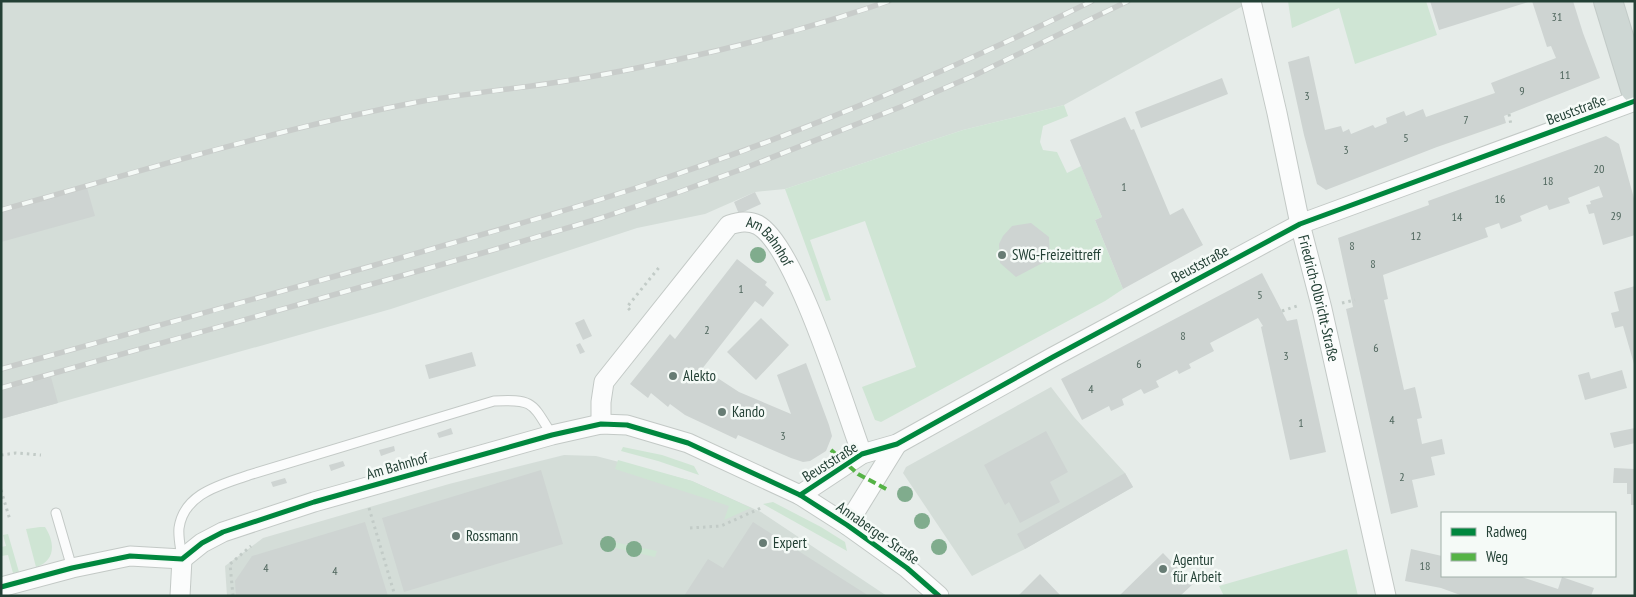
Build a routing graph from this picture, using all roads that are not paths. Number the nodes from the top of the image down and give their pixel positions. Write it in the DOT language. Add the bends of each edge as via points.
graph roads {
  1 [pos="1250,1"];
  2 [pos="1608,1"];
  3 [pos="1635,89"];
  4 [pos="1635,101"];
  5 [pos="1300,224"];
  6 [pos="601,424"];
  7 [pos="552,435"];
  8 [pos="897,444"];
  9 [pos="862,454"];
  10 [pos="800,495"];
  11 [pos="56,513"];
  12 [pos="846,525"];
  13 [pos="182,559"];
  14 [pos="72,568"];
  15 [pos="1,587"];
  16 [pos="180,596"];
  17 [pos="939,596"];
  18 [pos="1386,596"];
  1 -- 5 [label="street, Friedrich-Olbricht-Straße"];
  2 -- 3 [label="main road"];
  4 -- 5 [label="street, Beuststraße"];
  5 -- 8 [label="street, Beuststraße"];
  5 -- 18 [label="street, Friedrich-Olbricht-Straße"];
  6 -- 7 [label="street, Am Bahnhof"];
  6 -- 9 [label="street, Am Bahnhof" via="604,382 728,225 743,221 758,225 774,239 798,283"];
  6 -- 10 [label="street, Am Bahnhof" via="626,425 688,444"];
  7 -- 13 [label="street, Am Bahnhof" via="314,502 223,532"];
  7 -- 13 [label="lane" via="535,408 527,403 494,401 211,488 193,500 183,514 179,529"];
  8 -- 9 [label="street, Beuststraße"];
  8 -- 12 [label="street, Beuststraße"];
  9 -- 10 [label="street, Beuststraße"];
  10 -- 12 [label="street, Annaberger Straße"];
  11 -- 14 [label="lane"];
  12 -- 17 [label="street, Annaberger Straße" via="908,568"];
  13 -- 14 [label="street" via="130,556"];
  13 -- 16 [label="street"];
  14 -- 15 [label="street"];
}
